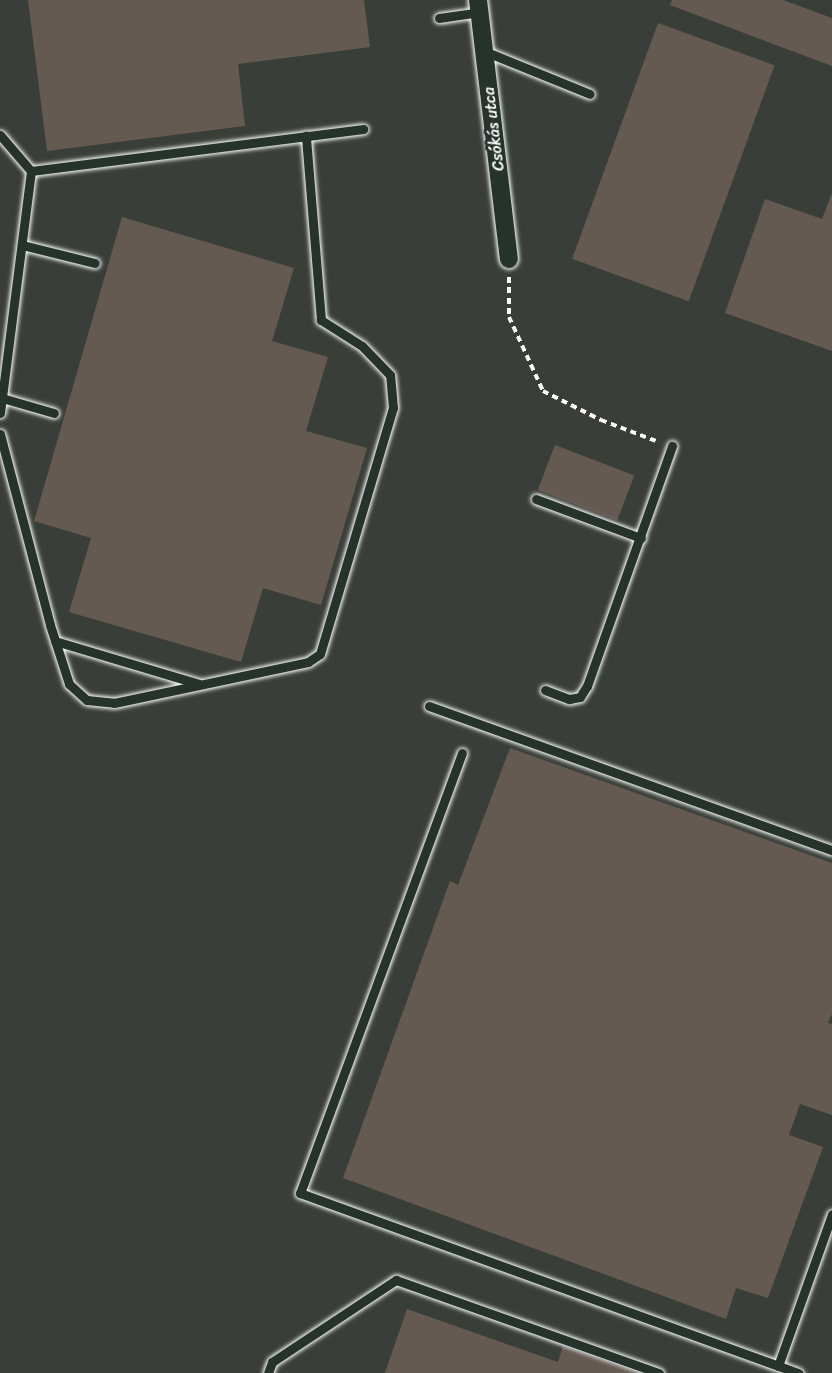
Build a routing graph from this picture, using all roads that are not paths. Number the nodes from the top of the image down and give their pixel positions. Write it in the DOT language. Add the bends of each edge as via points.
graph roads {
  1 [pos="479,6"];
  2 [pos="439,18"];
  3 [pos="484,51"];
  4 [pos="590,94"];
  5 [pos="363,129"];
  6 [pos="0,135"];
  7 [pos="306,136"];
  8 [pos="31,171"];
  9 [pos="22,245"];
  10 [pos="509,259"];
  11 [pos="95,263"];
  12 [pos="2,398"];
  13 [pos="0,413"];
  14 [pos="54,413"];
  15 [pos="0,434"];
  16 [pos="672,446"];
  17 [pos="536,499"];
  18 [pos="641,538"];
  19 [pos="55,640"];
  20 [pos="201,684"];
  21 [pos="544,690"];
  22 [pos="429,705"];
  23 [pos="462,753"];
  24 [pos="832,850"];
  25 [pos="832,1214"];
  26 [pos="778,1366"];
  27 [pos="268,1373"];
  28 [pos="659,1373"];
  29 [pos="798,1373"];
  1 -- 2 [label="lane"];
  1 -- 3 [label="street, Csókás utca"];
  3 -- 4 [label="lane"];
  3 -- 10 [label="street, Csókás utca"];
  5 -- 7 [label="lane"];
  6 -- 8 [label="lane"];
  7 -- 8 [label="lane"];
  7 -- 20 [label="lane" via="321,320 362,346 390,375 393,408 320,654 308,662"];
  8 -- 9 [label="lane"];
  9 -- 11 [label="lane"];
  9 -- 12 [label="lane"];
  12 -- 13 [label="lane"];
  12 -- 14 [label="lane"];
  15 -- 19 [label="lane"];
  16 -- 18 [label="lane"];
  17 -- 18 [label="lane"];
  18 -- 21 [label="lane" via="580,698 569,699"];
  19 -- 20 [label="lane"];
  19 -- 20 [label="lane" via="69,684 87,700 114,703"];
  22 -- 24 [label="lane"];
  23 -- 26 [label="lane" via="300,1193"];
  25 -- 26 [label="lane"];
  26 -- 29 [label="lane"];
  27 -- 28 [label="lane" via="272,1362 396,1280"];
}
